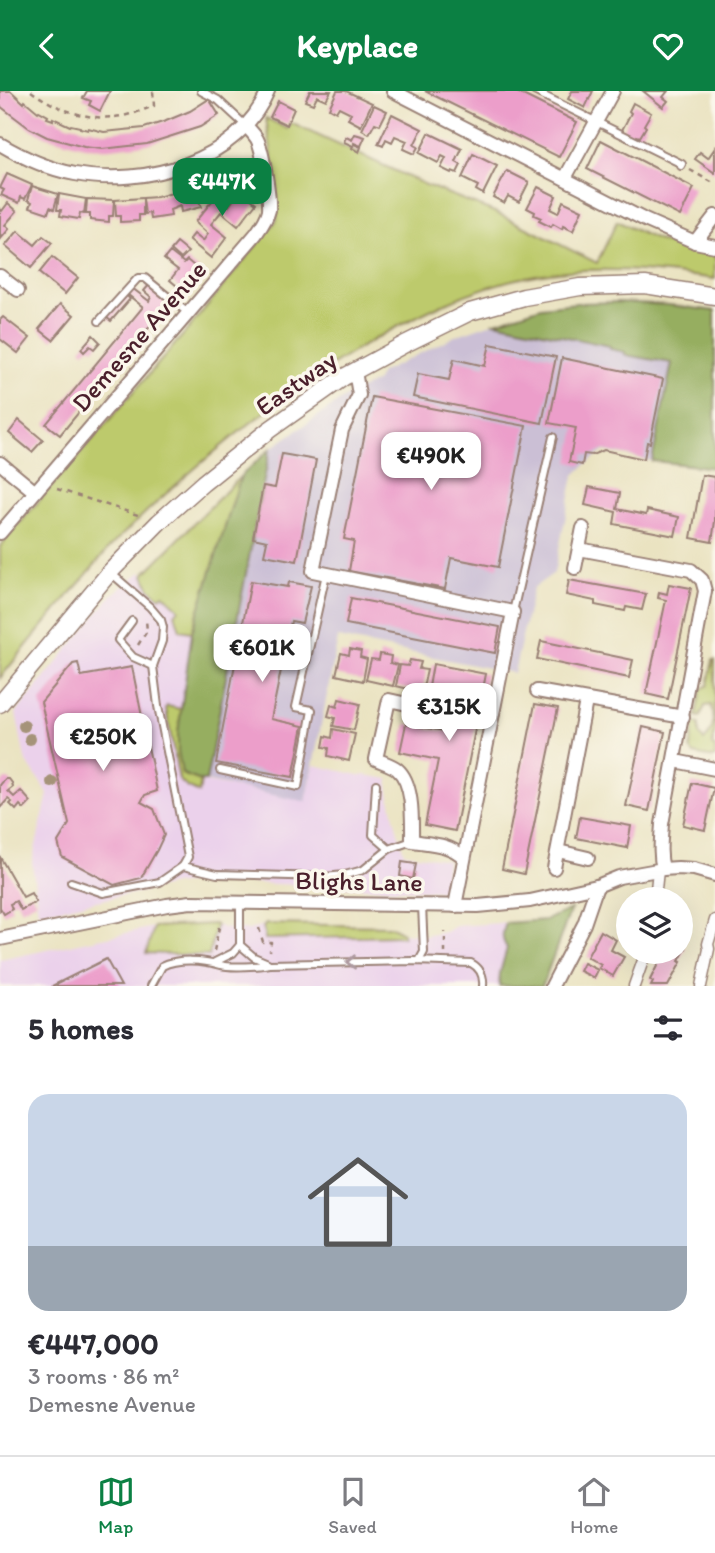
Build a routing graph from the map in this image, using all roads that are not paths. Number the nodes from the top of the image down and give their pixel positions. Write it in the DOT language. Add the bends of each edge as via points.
graph roads {
  1 [pos="201,91"];
  2 [pos="268,91"];
  3 [pos="393,91"];
  4 [pos="534,91"];
  5 [pos="613,91"];
  6 [pos="596,123"];
  7 [pos="246,126"];
  8 [pos="0,144"];
  9 [pos="681,166"];
  10 [pos="565,178"];
  11 [pos="715,216"];
  12 [pos="695,242"];
  13 [pos="715,246"];
  14 [pos="0,276"];
  15 [pos="18,290"];
  16 [pos="715,296"];
  17 [pos="188,313"];
  18 [pos="99,321"];
  19 [pos="355,372"];
  20 [pos="553,437"];
  21 [pos="0,463"];
  22 [pos="38,488"];
  23 [pos="583,528"];
  24 [pos="0,533"];
  25 [pos="579,549"];
  26 [pos="575,568"];
  27 [pos="110,572"];
  28 [pos="326,573"];
  29 [pos="513,612"];
  30 [pos="132,621"];
  31 [pos="153,666"];
  32 [pos="537,691"];
  33 [pos="586,701"];
  34 [pos="0,704"];
  35 [pos="407,704"];
  36 [pos="683,717"];
  37 [pos="675,761"];
  38 [pos="715,769"];
  39 [pos="220,770"];
  40 [pos="376,784"];
  41 [pos="412,841"];
  42 [pos="389,849"];
  43 [pos="558,851"];
  44 [pos="588,858"];
  45 [pos="464,859"];
  46 [pos="183,866"];
  47 [pos="554,868"];
  48 [pos="660,870"];
  49 [pos="715,875"];
  50 [pos="71,882"];
  51 [pos="597,886"];
  52 [pos="657,887"];
  53 [pos="240,902"];
  54 [pos="422,905"];
  55 [pos="455,906"];
  56 [pos="715,920"];
  57 [pos="0,939"];
  58 [pos="240,944"];
  59 [pos="419,961"];
  60 [pos="213,962"];
  61 [pos="270,964"];
  62 [pos="642,964"];
  63 [pos="151,986"];
  64 [pos="483,986"];
  65 [pos="552,986"];
  66 [pos="634,986"];
  67 [pos="701,986"];
  1 -- 7 [label="lane"];
  2 -- 7 [label="street"];
  3 -- 10 [label="street"];
  4 -- 6 [label="lane"];
  5 -- 6 [label="street"];
  6 -- 9 [label="lane"];
  6 -- 10 [label="street"];
  7 -- 8 [label="street" via="196,160 157,173 121,177 75,174"];
  7 -- 17 [label="street, Demesne Avenue" via="258,141 269,211 256,234"];
  10 -- 12 [label="street"];
  11 -- 12 [label="street"];
  12 -- 13 [label="street"];
  14 -- 15 [label="street"];
  16 -- 19 [label="street, Eastway" via="645,285 580,287 524,297 470,311"];
  17 -- 18 [label="lane" via="141,277"];
  17 -- 22 [label="street, Demesne Avenue"];
  19 -- 27 [label="street, Eastway" via="203,483"];
  19 -- 28 [label="street" via="359,395 342,430 313,571"];
  20 -- 29 [label="lane"];
  21 -- 22 [label="street"];
  22 -- 24 [label="street, Demesne Avenue"];
  23 -- 25 [label="street"];
  25 -- 26 [label="street"];
  25 -- 36 [label="street" via="691,570 702,580 705,591"];
  27 -- 31 [label="lane" via="161,620 162,641"];
  27 -- 34 [label="street, Eastway"];
  28 -- 29 [label="street"];
  28 -- 39 [label="lane" via="296,707 313,710 298,787"];
  29 -- 45 [label="street"];
  30 -- 31 [label="lane" via="118,640 133,657"];
  31 -- 46 [label="lane" via="188,857"];
  32 -- 33 [label="street"];
  33 -- 36 [label="street"];
  33 -- 43 [label="street"];
  35 -- 41 [label="street" via="389,701 376,759 398,769 408,787"];
  36 -- 37 [label="street"];
  37 -- 38 [label="street"];
  37 -- 48 [label="street" via="660,842"];
  40 -- 42 [label="lane" via="373,835"];
  41 -- 42 [label="lane"];
  41 -- 45 [label="street" via="457,850"];
  42 -- 46 [label="lane" via="363,870 324,877 217,874"];
  43 -- 44 [label="street"];
  43 -- 47 [label="street"];
  45 -- 55 [label="street"];
  46 -- 50 [label="lane" via="160,882 103,893"];
  48 -- 49 [label="street, Blighs Lane" via="694,869"];
  48 -- 51 [label="street, Blighs Lane"];
  48 -- 52 [label="street"];
  51 -- 55 [label="street, Blighs Lane" via="530,901"];
  51 -- 65 [label="street" via="584,924"];
  53 -- 54 [label="street, Blighs Lane"];
  53 -- 57 [label="street, Blighs Lane" via="167,905"];
  53 -- 58 [label="lane"];
  54 -- 55 [label="street, Blighs Lane"];
  54 -- 59 [label="lane" via="424,952"];
  56 -- 67 [label="street"];
  58 -- 60 [label="lane" via="233,953"];
  58 -- 61 [label="lane"];
  59 -- 61 [label="lane, one-way"];
  59 -- 64 [label="lane" via="471,963 483,977"];
  60 -- 61 [label="lane" via="222,966"];
  60 -- 63 [label="lane" via="168,963"];
  62 -- 66 [label="street"];
}
